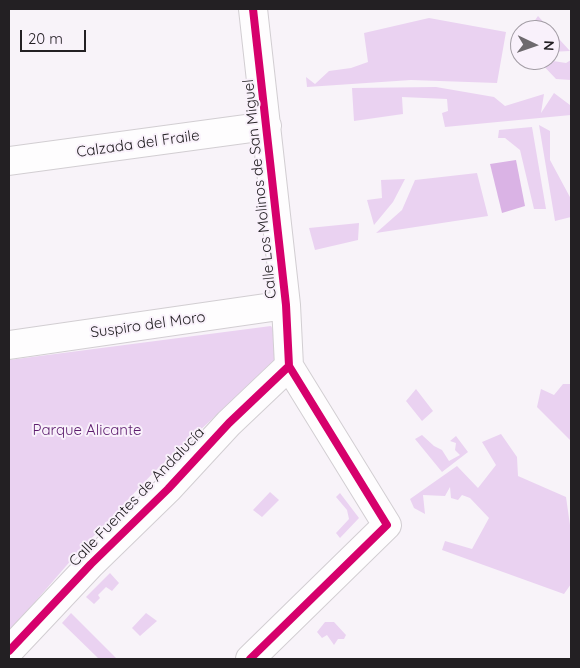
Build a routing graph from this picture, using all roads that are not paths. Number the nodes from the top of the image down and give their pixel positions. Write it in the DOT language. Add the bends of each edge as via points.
graph roads {
  1 [pos="253,9"];
  2 [pos="267,126"];
  3 [pos="9,161"];
  4 [pos="286,305"];
  5 [pos="9,345"];
  6 [pos="289,366"];
  7 [pos="9,651"];
  8 [pos="250,659"];
  1 -- 2 [label="street, Calle Los Molinos de San Miguel"];
  2 -- 3 [label="street, Calzada del Fraile"];
  2 -- 4 [label="street, Calle Los Molinos de San Miguel"];
  4 -- 5 [label="street, Suspiro del Moro"];
  4 -- 6 [label="street, Calle Los Molinos de San Miguel"];
  6 -- 7 [label="street, Calle Fuentes de Andalucía" via="229,422"];
  6 -- 8 [label="street" via="387,525"];
}
